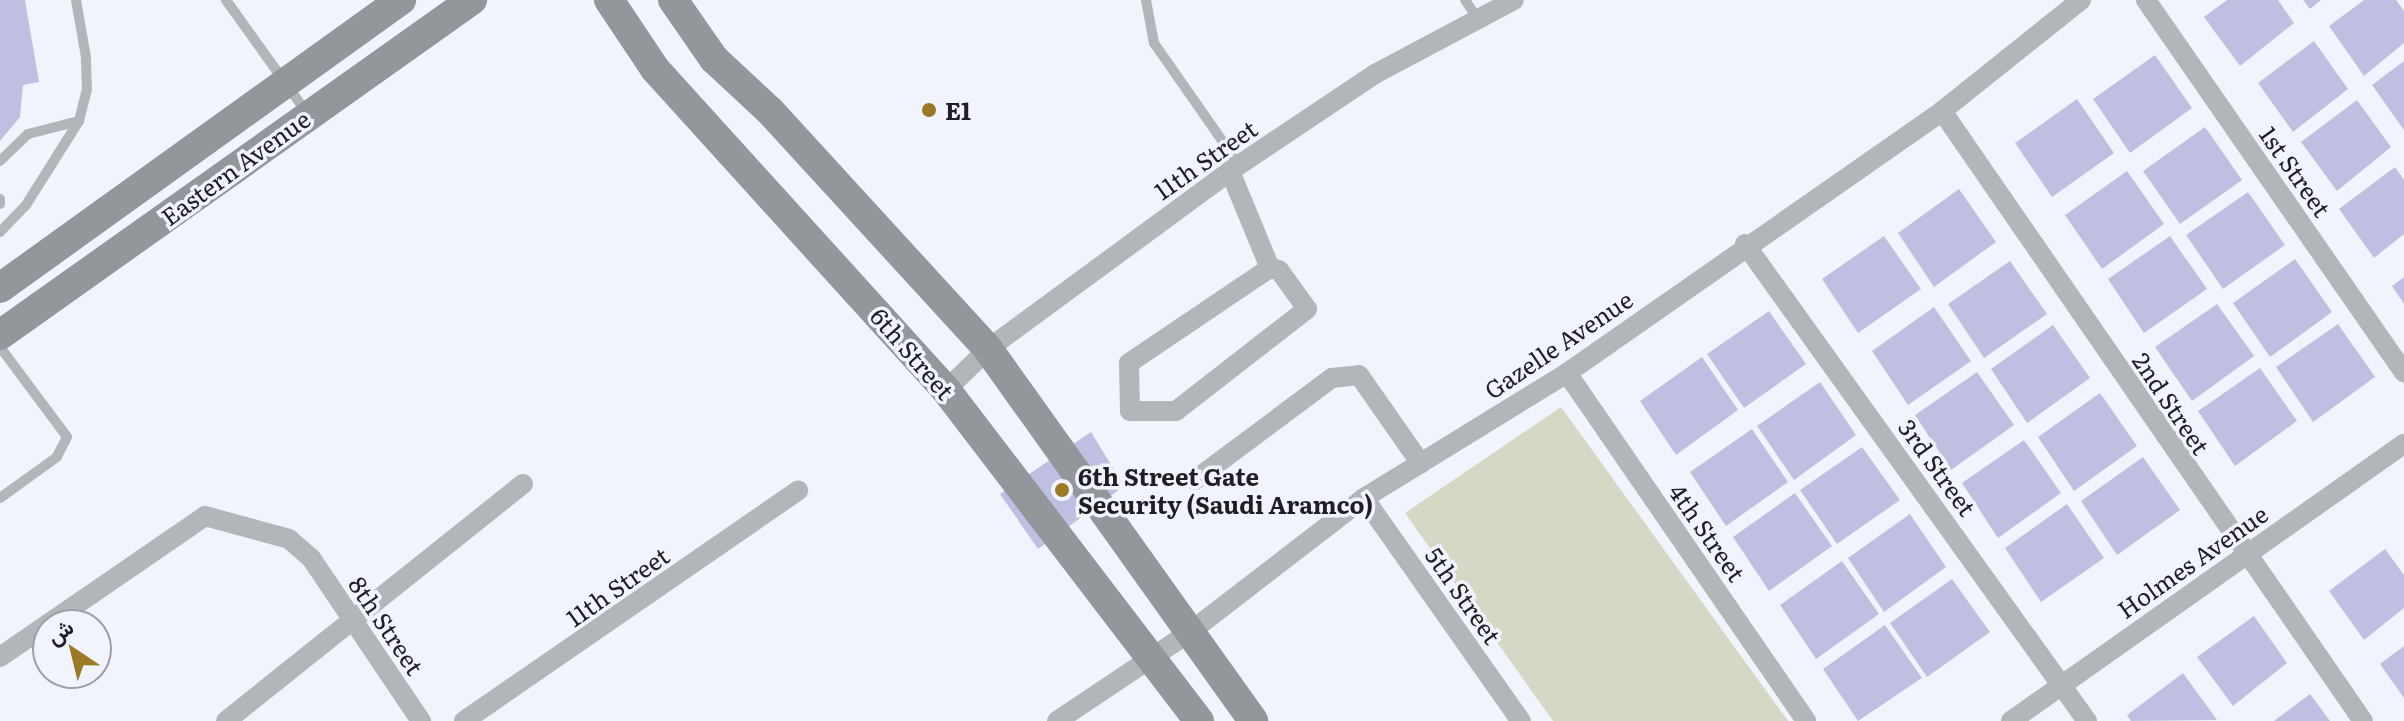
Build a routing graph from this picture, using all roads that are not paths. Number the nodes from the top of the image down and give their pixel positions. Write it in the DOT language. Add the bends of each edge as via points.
graph roads {
  1 [pos="76,0"];
  2 [pos="226,0"];
  3 [pos="401,0"];
  4 [pos="472,0"];
  5 [pos="609,0"];
  6 [pos="673,0"];
  7 [pos="1146,0"];
  8 [pos="1465,0"];
  9 [pos="1514,0"];
  10 [pos="2081,0"];
  11 [pos="2146,0"];
  12 [pos="1478,19"];
  13 [pos="285,82"];
  14 [pos="1942,111"];
  15 [pos="308,115"];
  16 [pos="79,121"];
  17 [pos="0,161"];
  18 [pos="1235,168"];
  19 [pos="0,232"];
  20 [pos="1745,244"];
  21 [pos="1270,268"];
  22 [pos="0,288"];
  23 [pos="0,335"];
  24 [pos="0,347"];
  25 [pos="988,349"];
  26 [pos="2404,372"];
  27 [pos="1567,373"];
  28 [pos="946,390"];
  29 [pos="2404,444"];
  30 [pos="1421,464"];
  31 [pos="1195,480"];
  32 [pos="523,484"];
  33 [pos="798,491"];
  34 [pos="0,498"];
  35 [pos="1364,498"];
  36 [pos="2245,556"];
  37 [pos="351,617"];
  38 [pos="1190,632"];
  39 [pos="0,657"];
  40 [pos="1153,658"];
  41 [pos="2062,685"];
  42 [pos="226,721"];
  43 [pos="421,721"];
  44 [pos="464,721"];
  45 [pos="1057,721"];
  46 [pos="1199,721"];
  47 [pos="1253,721"];
  48 [pos="1521,721"];
  49 [pos="1806,721"];
  50 [pos="2011,721"];
  51 [pos="2087,721"];
  52 [pos="2363,721"];
  1 -- 16 [label="lane" via="87,79"];
  2 -- 13 [label="lane"];
  3 -- 13 [label="main road, Eastern Avenue"];
  4 -- 15 [label="main road, Eastern Avenue"];
  5 -- 28 [label="main road, 6th Street" via="655,69"];
  6 -- 25 [label="main road" via="714,59 770,111"];
  7 -- 18 [label="lane" via="1154,43"];
  8 -- 12 [label="lane"];
  9 -- 12 [label="street, 11th Street"];
  10 -- 14 [label="street, Gazelle Avenue"];
  11 -- 26 [label="street, 1st Street"];
  12 -- 18 [label="street, 11th Street" via="1375,74"];
  13 -- 15 [label="lane"];
  13 -- 22 [label="main road, Eastern Avenue"];
  14 -- 20 [label="street, Gazelle Avenue"];
  14 -- 36 [label="street, 2nd Street"];
  15 -- 23 [label="main road, Eastern Avenue"];
  16 -- 17 [label="lane" via="28,134"];
  16 -- 19 [label="lane" via="26,205"];
  18 -- 21 [label="street"];
  18 -- 25 [label="street, 11th Street"];
  20 -- 27 [label="street, Gazelle Avenue"];
  20 -- 41 [label="street, 3rd Street"];
  21 -- 21 [label="street" via="1279,270 1307,309 1176,411 1130,411 1129,363"];
  24 -- 34 [label="lane" via="67,437 57,457"];
  25 -- 28 [label="street, 11th Street"];
  25 -- 38 [label="main road"];
  27 -- 30 [label="street, Gazelle Avenue"];
  27 -- 49 [label="street, 4th Street"];
  28 -- 40 [label="main road, 6th Street"];
  29 -- 36 [label="street, Holmes Avenue"];
  30 -- 31 [label="street" via="1359,375 1332,378"];
  30 -- 35 [label="street, Gazelle Avenue"];
  32 -- 37 [label="street"];
  33 -- 44 [label="street, 11th Street"];
  35 -- 38 [label="street, Gazelle Avenue"];
  35 -- 48 [label="street, 5th Street"];
  36 -- 41 [label="street, Holmes Avenue"];
  36 -- 52 [label="street, 2nd Street"];
  37 -- 39 [label="street, 8th Street" via="311,558 289,539 205,516"];
  37 -- 42 [label="street"];
  37 -- 43 [label="street, 8th Street"];
  38 -- 40 [label="street, Gazelle Avenue"];
  38 -- 47 [label="main road"];
  40 -- 45 [label="street, Gazelle Avenue"];
  40 -- 46 [label="main road, 6th Street"];
  41 -- 50 [label="street, Holmes Avenue"];
  41 -- 51 [label="street, 3rd Street"];
}
